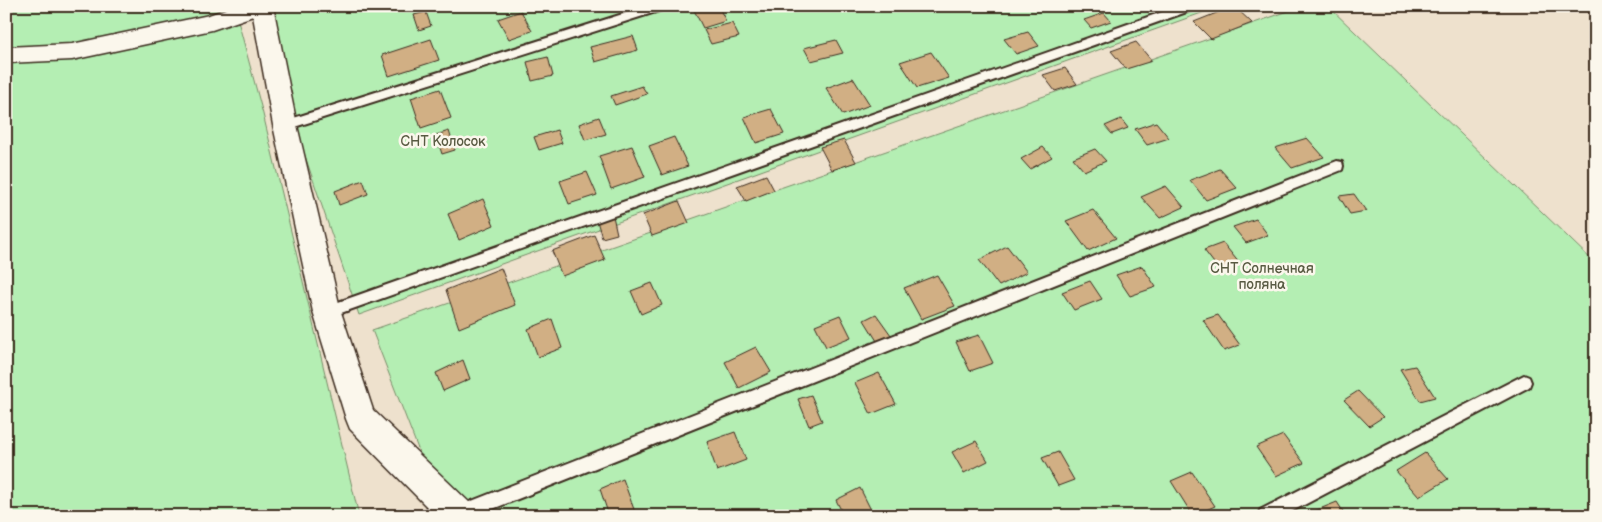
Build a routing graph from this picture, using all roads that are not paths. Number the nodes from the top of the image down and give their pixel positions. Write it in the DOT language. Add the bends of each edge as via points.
graph roads {
  1 [pos="260,6"];
  2 [pos="661,6"];
  3 [pos="1191,6"];
  4 [pos="6,55"];
  5 [pos="285,125"];
  6 [pos="1337,166"];
  7 [pos="327,312"];
  8 [pos="1524,382"];
  9 [pos="459,515"];
  10 [pos="1266,516"];
  1 -- 4 [label="street" via="212,22 72,52"];
  1 -- 5 [label="street"];
  2 -- 5 [label="lane"];
  3 -- 7 [label="lane"];
  5 -- 7 [label="street"];
  6 -- 9 [label="lane"];
  7 -- 9 [label="street" via="361,419"];
  8 -- 10 [label="lane"];
}
